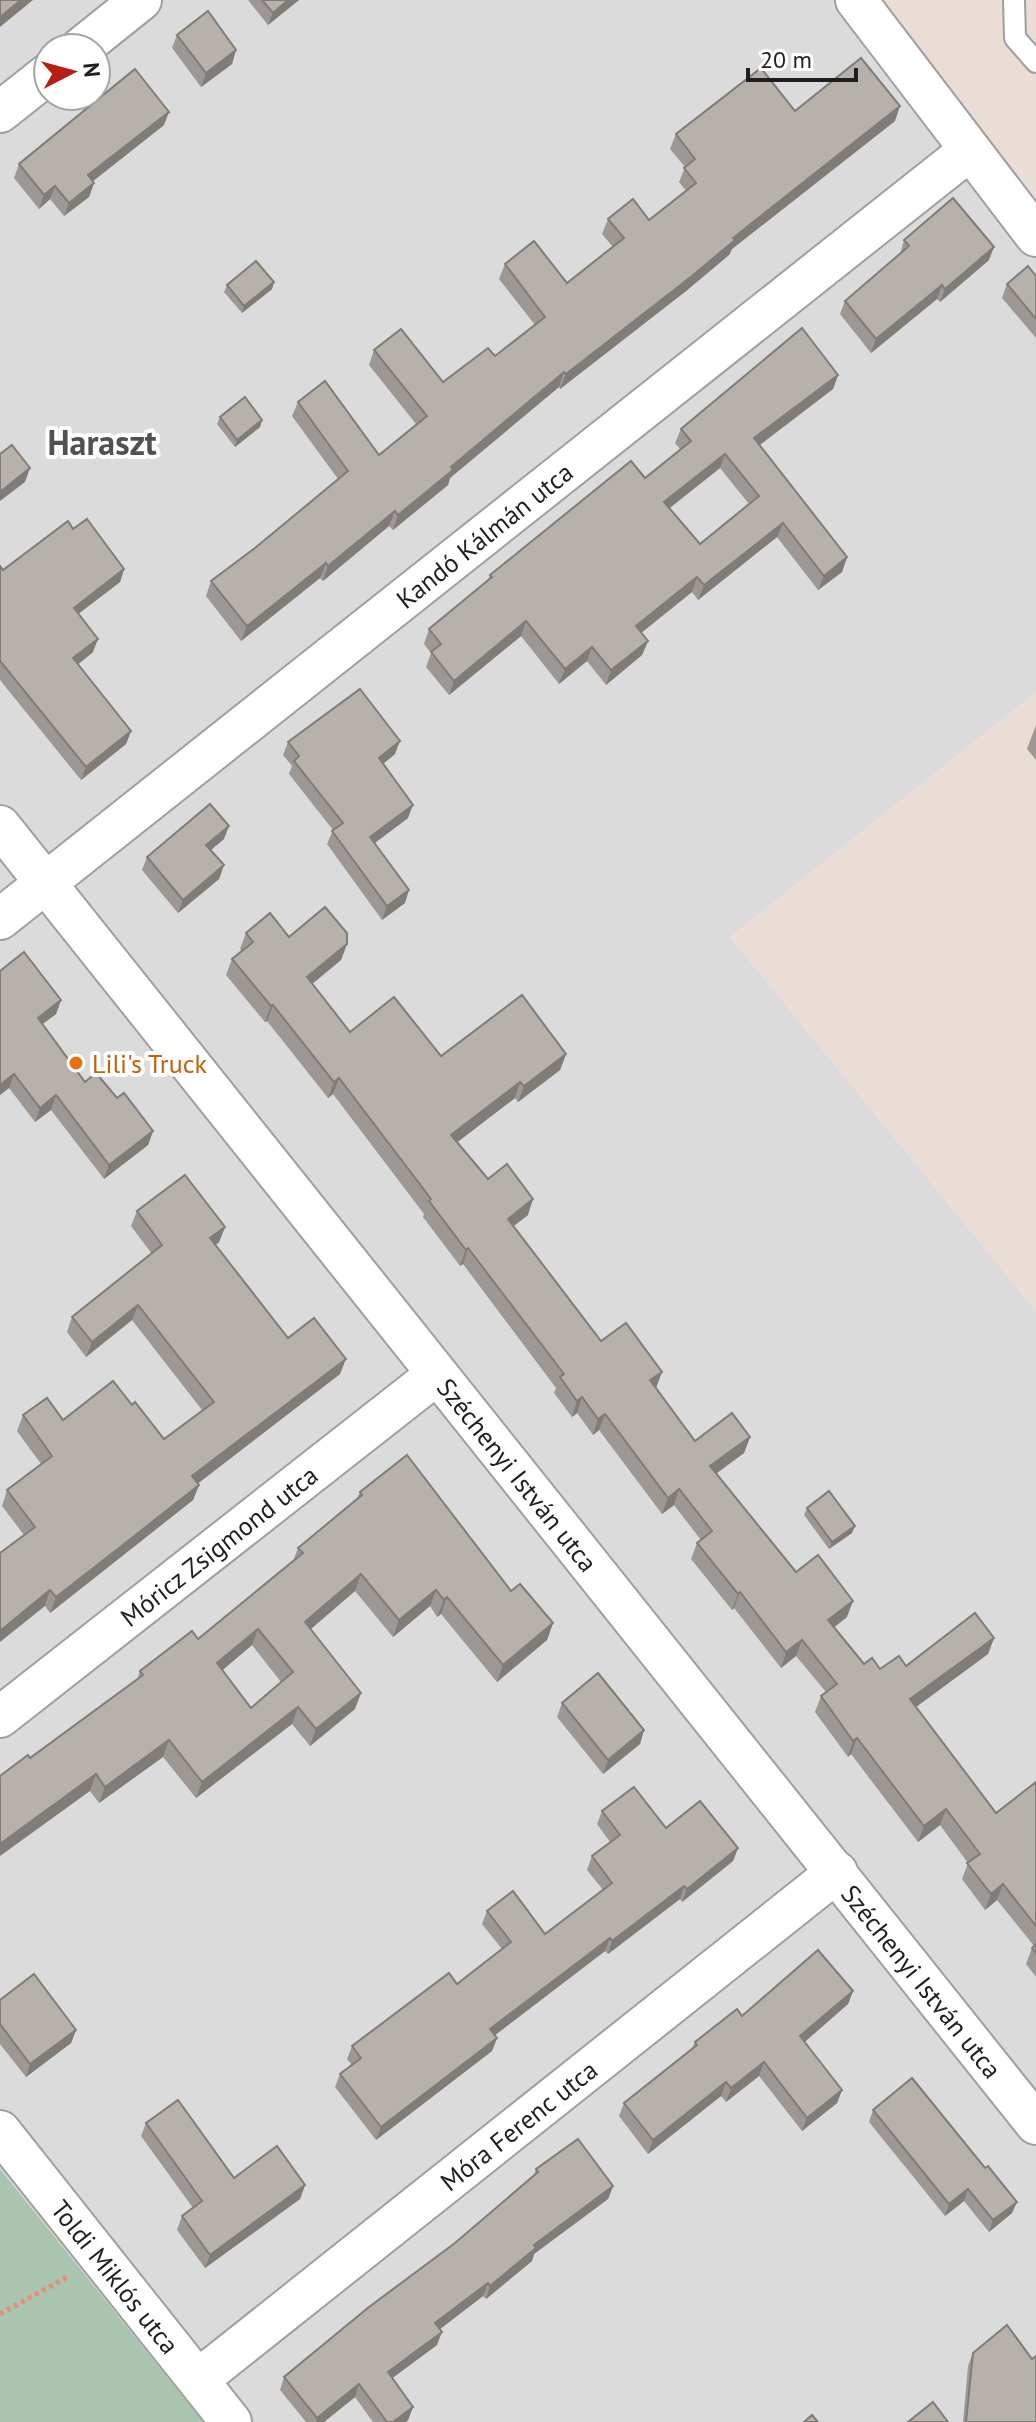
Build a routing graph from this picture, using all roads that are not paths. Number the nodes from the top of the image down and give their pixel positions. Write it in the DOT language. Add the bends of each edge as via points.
graph roads {
  1 [pos="141,0"];
  2 [pos="856,0"];
  3 [pos="1014,0"];
  4 [pos="101,32"];
  5 [pos="1036,62"];
  6 [pos="32,87"];
  7 [pos="0,112"];
  8 [pos="970,150"];
  9 [pos="1036,236"];
  10 [pos="0,826"];
  11 [pos="45,884"];
  12 [pos="0,919"];
  13 [pos="436,1375"];
  14 [pos="0,1717"];
  15 [pos="837,1872"];
  16 [pos="1036,2124"];
  17 [pos="0,2131"];
  18 [pos="199,2379"];
  19 [pos="231,2422"];
  1 -- 4 [label="street"];
  2 -- 8 [label="street"];
  3 -- 5 [label="lane" via="1015,38"];
  6 -- 7 [label="street"];
  8 -- 9 [label="street"];
  8 -- 11 [label="street, Kandó Kálmán utca"];
  10 -- 11 [label="street, Széchenyi István utca"];
  11 -- 12 [label="street, Kandó Kálmán utca"];
  11 -- 13 [label="street, Széchenyi István utca"];
  13 -- 14 [label="street, Móricz Zsigmond utca"];
  13 -- 15 [label="street, Széchenyi István utca"];
  15 -- 16 [label="street, Széchenyi István utca"];
  15 -- 18 [label="street, Móra Ferenc utca"];
  17 -- 18 [label="street, Toldi Miklós utca"];
  18 -- 19 [label="street, Toldi Miklós utca"];
}
